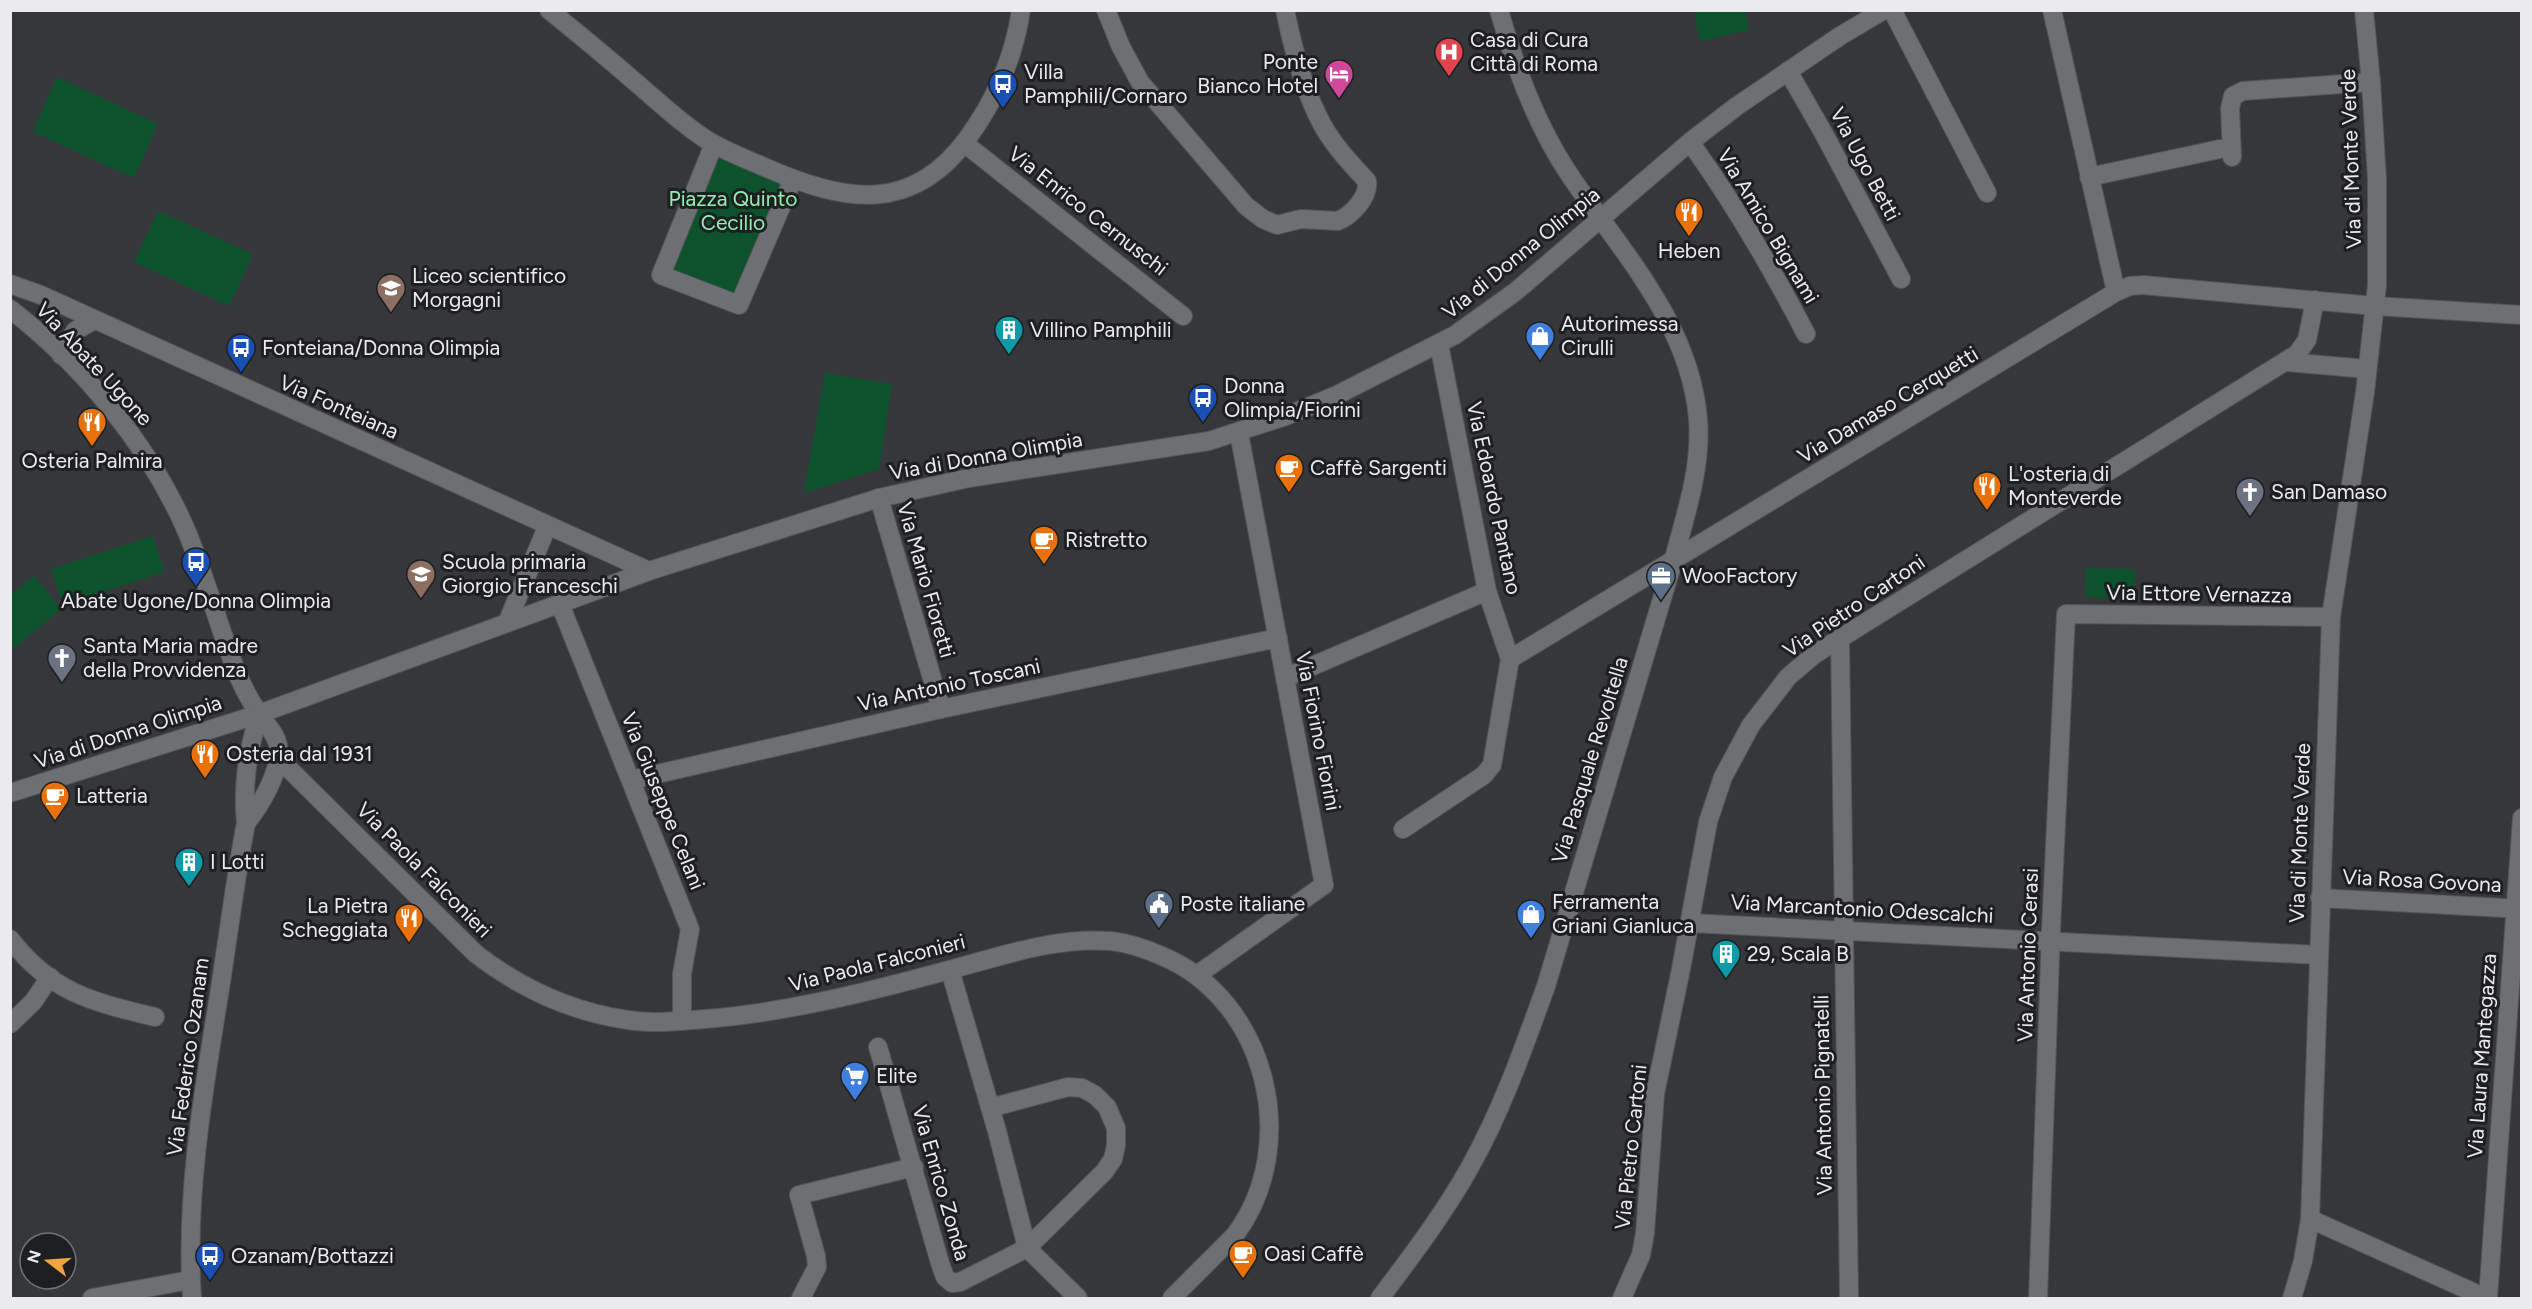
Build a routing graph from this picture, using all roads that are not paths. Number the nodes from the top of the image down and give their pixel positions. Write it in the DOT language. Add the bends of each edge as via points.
graph roads {
  1 [pos="549,10"];
  2 [pos="1021,10"];
  3 [pos="1106,10"];
  4 [pos="1285,10"];
  5 [pos="1499,10"];
  6 [pos="1884,10"];
  7 [pos="1892,10"];
  8 [pos="2052,10"];
  9 [pos="2364,10"];
  10 [pos="1788,70"];
  11 [pos="2371,82"];
  12 [pos="964,142"];
  13 [pos="1690,142"];
  14 [pos="714,144"];
  15 [pos="2089,177"];
  16 [pos="793,179"];
  17 [pos="1986,193"];
  18 [pos="1601,219"];
  19 [pos="1901,279"];
  20 [pos="10,284"];
  21 [pos="2116,292"];
  22 [pos="2316,300"];
  23 [pos="2375,306"];
  24 [pos="10,309"];
  25 [pos="2522,315"];
  26 [pos="1183,316"];
  27 [pos="94,320"];
  28 [pos="1806,334"];
  29 [pos="1439,344"];
  30 [pos="61,355"];
  31 [pos="2287,362"];
  32 [pos="2367,369"];
  33 [pos="1239,433"];
  34 [pos="879,498"];
  35 [pos="547,526"];
  36 [pos="1673,562"];
  37 [pos="650,571"];
  38 [pos="1487,591"];
  39 [pos="560,604"];
  40 [pos="2066,614"];
  41 [pos="2331,617"];
  42 [pos="507,623"];
  43 [pos="1278,638"];
  44 [pos="1840,638"];
  45 [pos="1510,659"];
  46 [pos="1287,677"];
  47 [pos="941,709"];
  48 [pos="259,714"];
  49 [pos="277,757"];
  50 [pos="631,780"];
  51 [pos="10,792"];
  52 [pos="2522,818"];
  53 [pos="246,824"];
  54 [pos="1402,829"];
  55 [pos="2320,898"];
  56 [pos="2518,909"];
  57 [pos="1690,923"];
  58 [pos="1843,932"];
  59 [pos="10,939"];
  60 [pos="2050,942"];
  61 [pos="2319,955"];
  62 [pos="950,970"];
  63 [pos="1197,975"];
  64 [pos="50,977"];
  65 [pos="155,1017"];
  66 [pos="682,1021"];
  67 [pos="10,1024"];
  68 [pos="878,1047"];
  69 [pos="990,1108"];
  70 [pos="914,1167"];
  71 [pos="2310,1219"];
  72 [pos="1027,1248"];
  73 [pos="190,1280"];
  74 [pos="92,1299"];
  75 [pos="192,1299"];
  76 [pos="801,1299"];
  77 [pos="1078,1299"];
  78 [pos="1172,1299"];
  79 [pos="1380,1299"];
  80 [pos="1622,1299"];
  81 [pos="1850,1299"];
  82 [pos="2038,1299"];
  83 [pos="2292,1299"];
  84 [pos="2487,1299"];
  1 -- 14 [label="street" via="688,127"];
  2 -- 12 [label="street" via="1014,46 998,87"];
  3 -- 4 [label="street" via="1140,82 1235,196 1263,219 1277,225 1300,219 1338,221 1362,199 1367,181 1330,138 1316,112"];
  5 -- 18 [label="street, Via Pasquale Revoltella" via="1513,58 1541,124 1570,176"];
  6 -- 10 [label="street, Via di Donna Olimpia"];
  7 -- 17 [label="street"];
  8 -- 15 [label="street"];
  9 -- 11 [label="street, Via di Monte Verde"];
  10 -- 13 [label="street, Via di Donna Olimpia"];
  10 -- 19 [label="street, Via Ugo Betti"];
  11 -- 15 [label="street" via="2243,92 2233,96 2226,153"];
  11 -- 23 [label="street, Via di Monte Verde" via="2378,223"];
  12 -- 16 [label="street" via="936,173 902,191 858,196 830,192"];
  12 -- 26 [label="street, Via Enrico Cernuschi"];
  13 -- 18 [label="street, Via di Donna Olimpia"];
  13 -- 28 [label="street, Via Amico Bignami" via="1727,193"];
  14 -- 16 [label="street"];
  14 -- 16 [label="street" via="661,275 739,305"];
  15 -- 21 [label="street"];
  18 -- 29 [label="street, Via di Donna Olimpia" via="1515,292"];
  18 -- 36 [label="street, Via Pasquale Revoltella" via="1651,289 1675,336 1692,384 1698,420 1697,458"];
  20 -- 27 [label="street, Via Fonteiana"];
  21 -- 22 [label="street, Via Damaso Cerquetti" via="2143,285"];
  21 -- 36 [label="street, Via Damaso Cerquetti"];
  22 -- 23 [label="street, Via Damaso Cerquetti"];
  22 -- 31 [label="street, Via Pietro Cartoni" via="2307,340"];
  23 -- 25 [label="street, Via Damaso Cerquetti"];
  23 -- 32 [label="street, Via di Monte Verde"];
  24 -- 30 [label="street, Via Abate Ugone"];
  27 -- 30 [label="street" via="75,331"];
  27 -- 35 [label="street, Via Fonteiana"];
  29 -- 33 [label="street, Via di Donna Olimpia" via="1337,395"];
  29 -- 38 [label="street, Via Edoardo Pantano"];
  30 -- 48 [label="street, Via Abate Ugone" via="121,420 161,479 187,532 237,673"];
  31 -- 32 [label="street"];
  31 -- 44 [label="street, Via Pietro Cartoni"];
  32 -- 41 [label="street, Via di Monte Verde"];
  33 -- 34 [label="street, Via di Donna Olimpia" via="1188,445 969,478"];
  33 -- 43 [label="street, Via Fiorino Fiorini"];
  34 -- 37 [label="street, Via di Donna Olimpia"];
  34 -- 47 [label="street, Via Mario Fioretti"];
  35 -- 37 [label="street, Via Fonteiana"];
  35 -- 42 [label="street"];
  36 -- 45 [label="street, Via Damaso Cerquetti"];
  36 -- 79 [label="street, Via Pasquale Revoltella" via="1546,986 1520,1056 1471,1166"];
  37 -- 39 [label="street, Via di Donna Olimpia"];
  38 -- 45 [label="street, Via Edoardo Pantano"];
  38 -- 46 [label="street"];
  39 -- 42 [label="street, Via di Donna Olimpia"];
  39 -- 50 [label="street, Via Giuseppe Celani"];
  40 -- 41 [label="street, Via Ettore Vernazza"];
  40 -- 60 [label="street, Via Antonio Cerasi"];
  41 -- 55 [label="street, Via di Monte Verde"];
  42 -- 48 [label="street, Via di Donna Olimpia"];
  43 -- 46 [label="street, Via Fiorino Fiorini"];
  43 -- 47 [label="street, Via Antonio Toscani"];
  44 -- 57 [label="street, Via Pietro Cartoni" via="1788,677 1739,744 1708,822"];
  44 -- 58 [label="street, Via Antonio Pignatelli"];
  45 -- 54 [label="street" via="1492,765 1484,775"];
  46 -- 63 [label="street, Via Fiorino Fiorini" via="1324,885"];
  47 -- 50 [label="street, Via Antonio Toscani"];
  48 -- 49 [label="street, Via Abate Ugone" via="276,739"];
  48 -- 51 [label="street, Via di Donna Olimpia"];
  48 -- 53 [label="street" via="245,772"];
  49 -- 53 [label="street" via="266,795"];
  49 -- 66 [label="street, Via Paola Falconieri" via="476,954 498,970 530,989 583,1010 627,1020"];
  50 -- 66 [label="street, Via Giuseppe Celani" via="690,929 682,974"];
  52 -- 56 [label="street, Via Laura Mantegazza"];
  53 -- 73 [label="street, Via Federico Ozanam" via="200,1122"];
  55 -- 56 [label="street, Via Rosa Govona"];
  55 -- 61 [label="street, Via di Monte Verde"];
  56 -- 84 [label="street, Via Laura Mantegazza"];
  57 -- 58 [label="street, Via Marcantonio Odescalchi"];
  57 -- 80 [label="street, Via Pietro Cartoni" via="1655,1094 1645,1233 1641,1255"];
  58 -- 60 [label="street, Via Marcantonio Odescalchi"];
  58 -- 81 [label="street, Via Antonio Pignatelli"];
  59 -- 64 [label="street"];
  60 -- 61 [label="street, Via Marcantonio Odescalchi"];
  60 -- 82 [label="street, Via Antonio Cerasi"];
  61 -- 71 [label="street, Via di Monte Verde"];
  62 -- 63 [label="street, Via Paola Falconieri" via="1037,946 1096,940 1133,945 1170,959"];
  62 -- 66 [label="street, Via Paola Falconieri" via="793,1007"];
  62 -- 69 [label="street"];
  63 -- 78 [label="street, Via Paola Falconieri" via="1222,999 1252,1047 1266,1095 1269,1144 1260,1185 1243,1224"];
  64 -- 65 [label="street" via="87,1000"];
  64 -- 67 [label="street" via="33,1002"];
  68 -- 70 [label="street, Via Enrico Zonda"];
  69 -- 72 [label="street"];
  69 -- 72 [label="street" via="1068,1087 1082,1089 1107,1107 1116,1128 1115,1151 1104,1172"];
  70 -- 72 [label="street, Via Enrico Zonda" via="940,1263 949,1281 960,1282"];
  70 -- 76 [label="street" via="800,1195 816,1256 814,1275"];
  71 -- 83 [label="street, Via di Monte Verde"];
  71 -- 84 [label="street"];
  72 -- 77 [label="street"];
  73 -- 74 [label="street"];
  73 -- 75 [label="street, Via Federico Ozanam"];
}
